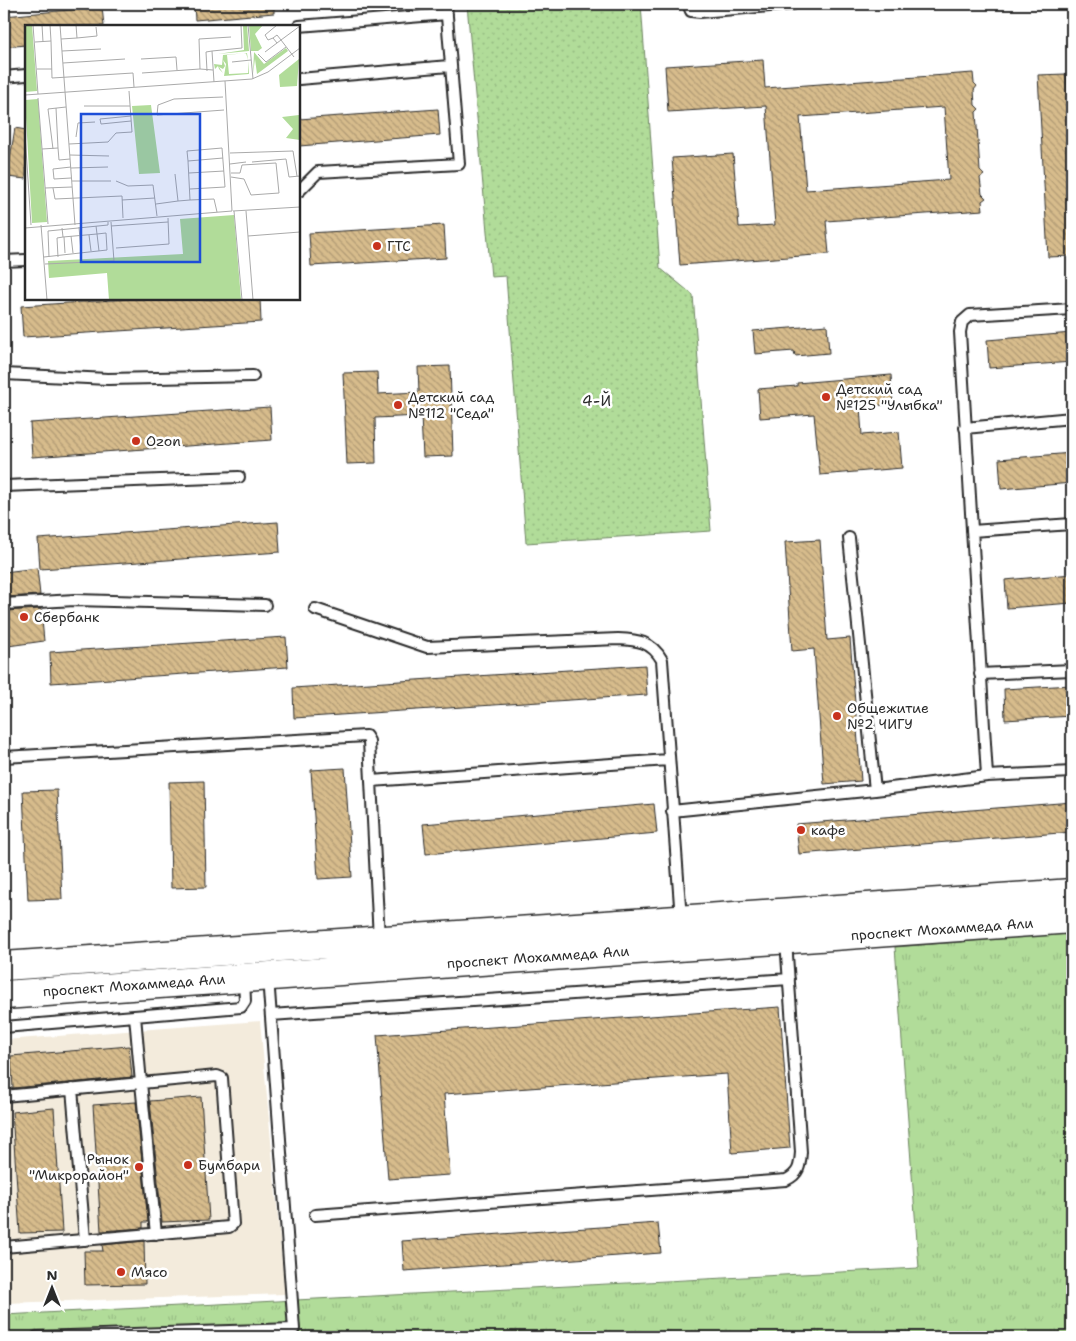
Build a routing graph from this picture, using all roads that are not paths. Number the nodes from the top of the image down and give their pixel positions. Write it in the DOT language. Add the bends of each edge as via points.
graph roads {
  1 [pos="688,4"];
  2 [pos="793,4"];
  3 [pos="446,9"];
  4 [pos="300,26"];
  5 [pos="450,66"];
  6 [pos="25,75"];
  7 [pos="4,77"];
  8 [pos="300,79"];
  9 [pos="300,190"];
  10 [pos="25,260"];
  11 [pos="4,261"];
  12 [pos="1072,309"];
  13 [pos="4,374"];
  14 [pos="253,376"];
  15 [pos="1072,418"];
  16 [pos="965,428"];
  17 [pos="239,477"];
  18 [pos="4,486"];
  19 [pos="1072,524"];
  20 [pos="972,531"];
  21 [pos="849,538"];
  22 [pos="4,604"];
  23 [pos="265,606"];
  24 [pos="314,608"];
  25 [pos="1072,670"];
  26 [pos="980,674"];
  27 [pos="4,758"];
  28 [pos="668,760"];
  29 [pos="1072,772"];
  30 [pos="986,776"];
  31 [pos="371,781"];
  32 [pos="875,790"];
  33 [pos="672,811"];
  34 [pos="1072,893"];
  35 [pos="1072,919"];
  36 [pos="681,920"];
  37 [pos="380,940"];
  38 [pos="786,940"];
  39 [pos="4,966"];
  40 [pos="256,977"];
  41 [pos="789,979"];
  42 [pos="4,995"];
  43 [pos="271,1015"];
  44 [pos="135,1016"];
  45 [pos="4,1027"];
  46 [pos="141,1083"];
  47 [pos="72,1089"];
  48 [pos="4,1096"];
  49 [pos="315,1215"];
  50 [pos="156,1234"];
  51 [pos="85,1240"];
  52 [pos="4,1247"];
  53 [pos="37,1337"];
  1 -- 2 [label="lane" via="691,10 700,12"];
  3 -- 4 [label="lane"];
  3 -- 5 [label="lane"];
  5 -- 8 [label="lane"];
  5 -- 9 [label="lane" via="459,164 318,172"];
  6 -- 7 [label="lane"];
  10 -- 11 [label="lane"];
  12 -- 16 [label="lane" via="970,315 962,322"];
  13 -- 14 [label="lane" via="108,379"];
  15 -- 16 [label="lane"];
  16 -- 20 [label="lane"];
  17 -- 18 [label="lane"];
  19 -- 20 [label="lane"];
  20 -- 26 [label="lane"];
  21 -- 32 [label="lane"];
  22 -- 23 [label="lane" via="74,600"];
  24 -- 28 [label="lane" via="427,647 618,639 648,643 662,660"];
  25 -- 26 [label="lane"];
  26 -- 30 [label="lane"];
  27 -- 31 [label="lane" via="364,736 369,740"];
  28 -- 31 [label="lane"];
  28 -- 33 [label="lane"];
  29 -- 30 [label="lane"];
  30 -- 32 [label="lane"];
  31 -- 37 [label="lane"];
  32 -- 33 [label="lane"];
  33 -- 36 [label="lane"];
  34 -- 36 [label="main road, проспект Мохаммеда Али"];
  35 -- 38 [label="main road, проспект Мохаммеда Али"];
  36 -- 37 [label="main road, проспект Мохаммеда Али"];
  37 -- 39 [label="main road, проспект Мохаммеда Али"];
  38 -- 40 [label="main road, проспект Мохаммеда Али"];
  38 -- 41 [label="lane"];
  40 -- 42 [label="main road, проспект Мохаммеда Али"];
  40 -- 43 [label="lane"];
  40 -- 44 [label="lane" via="240,1007"];
  41 -- 43 [label="lane"];
  41 -- 49 [label="lane" via="801,1152 795,1176 786,1180"];
  43 -- 53 [label="lane" via="294,1329"];
  44 -- 45 [label="lane"];
  44 -- 46 [label="lane"];
  46 -- 47 [label="lane"];
  46 -- 50 [label="lane"];
  46 -- 50 [label="lane" via="217,1076 222,1080 234,1224"];
  47 -- 48 [label="lane"];
  47 -- 51 [label="lane"];
  50 -- 51 [label="lane"];
  51 -- 52 [label="lane"];
}
